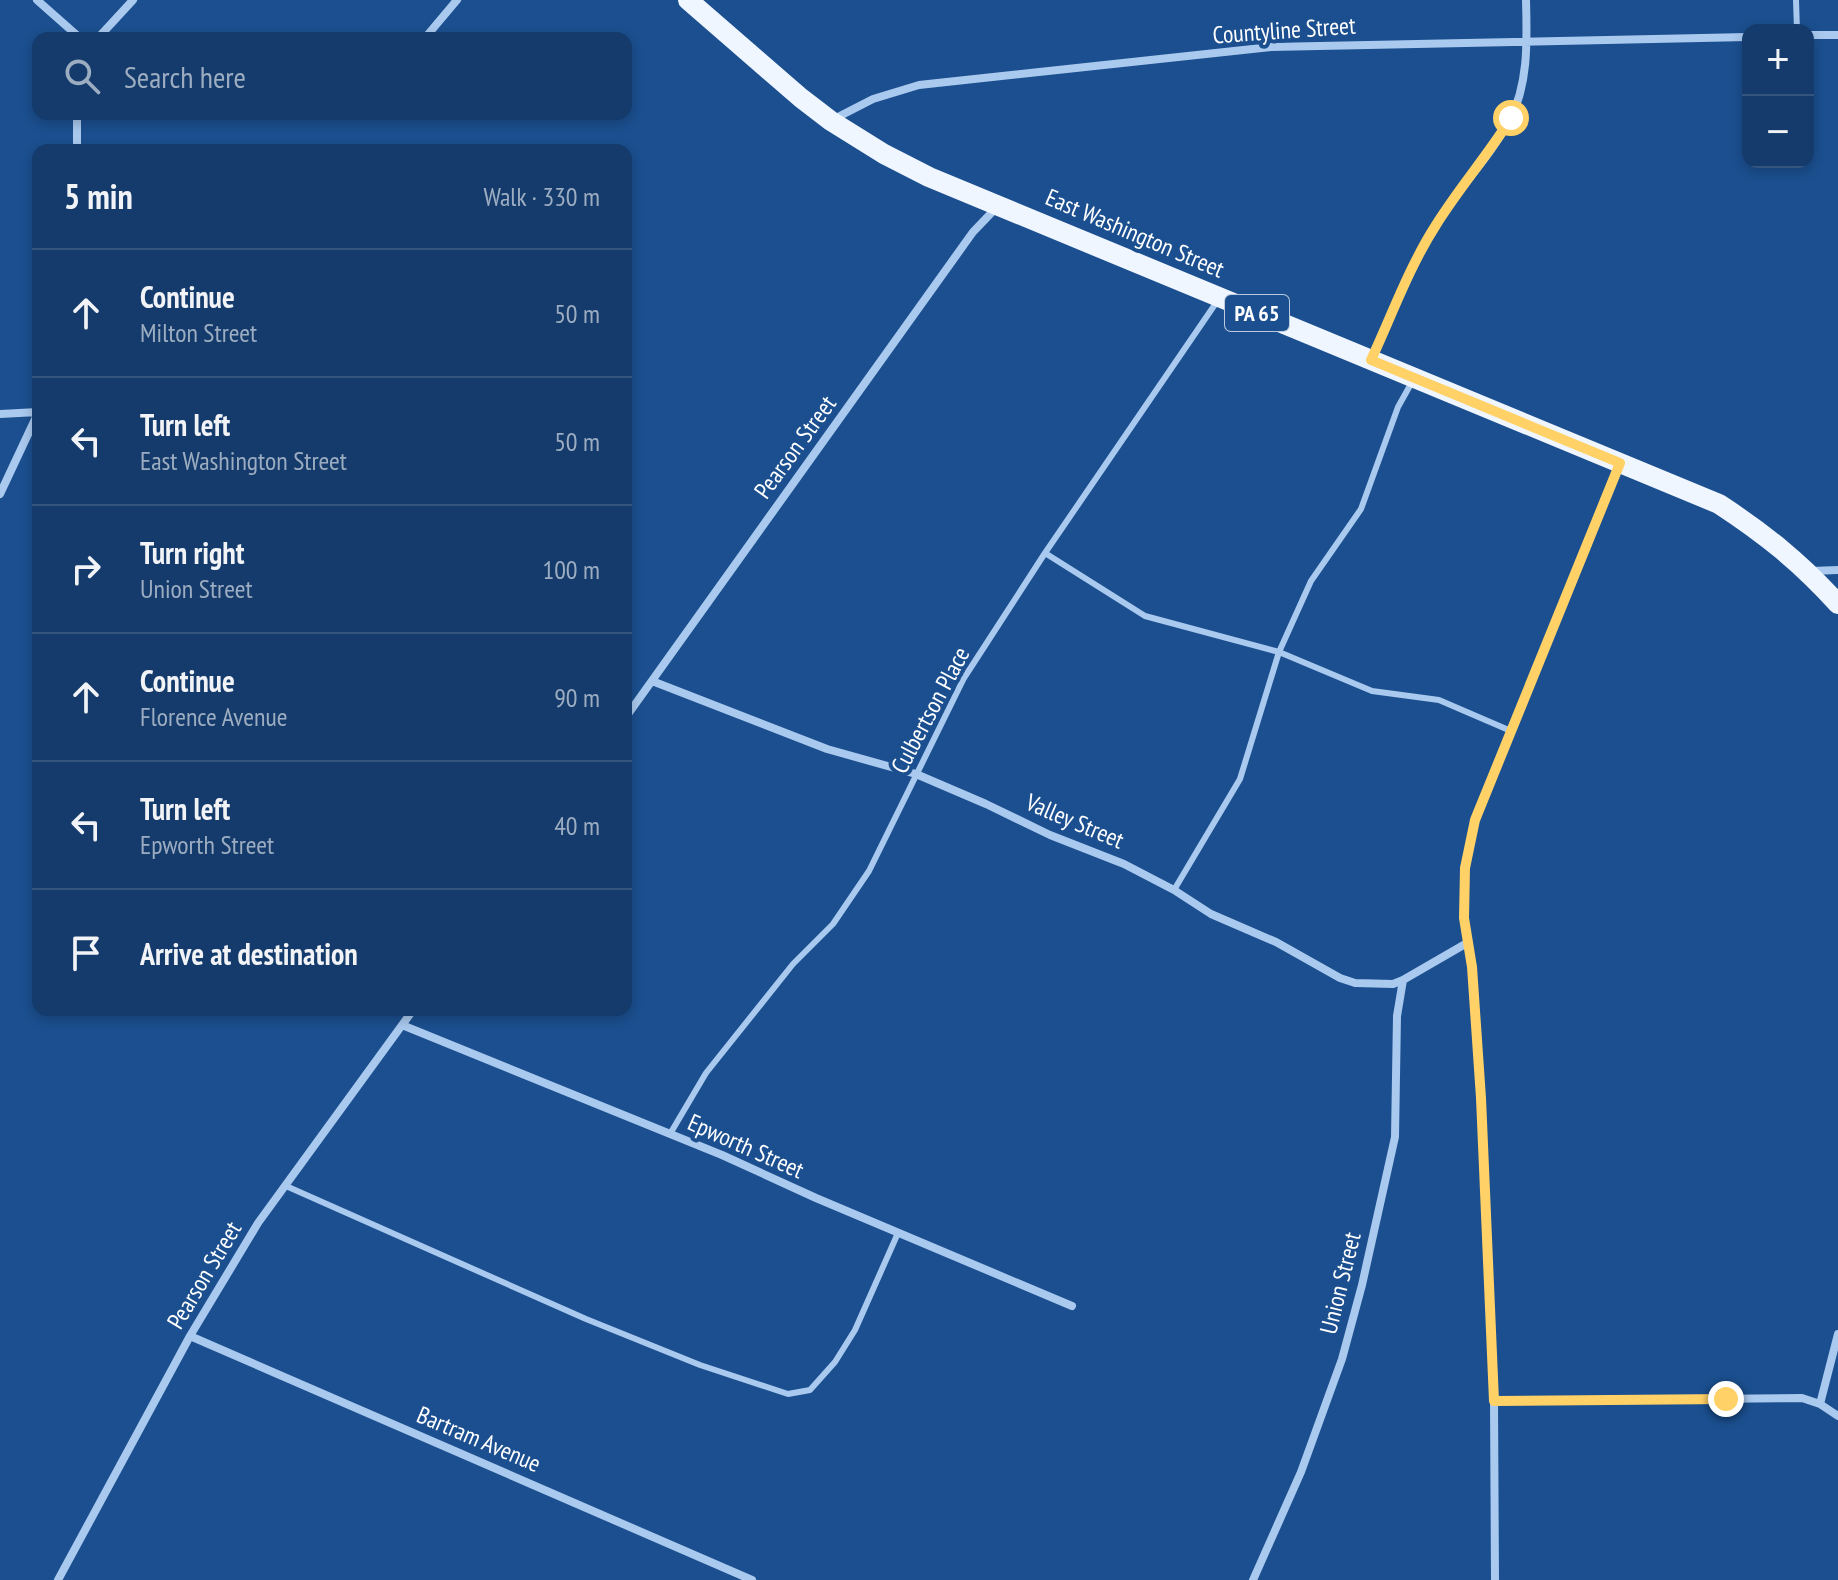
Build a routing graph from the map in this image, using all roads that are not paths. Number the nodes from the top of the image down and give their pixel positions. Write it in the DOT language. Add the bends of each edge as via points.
graph roads {
  1 [pos="37,0"];
  2 [pos="133,0"];
  3 [pos="457,0"];
  4 [pos="688,0"];
  5 [pos="1526,0"];
  6 [pos="1796,0"];
  7 [pos="1797,24"];
  8 [pos="73,32"];
  9 [pos="104,32"];
  10 [pos="430,32"];
  11 [pos="1814,35"];
  12 [pos="1838,35"];
  13 [pos="1742,37"];
  14 [pos="1527,42"];
  15 [pos="77,120"];
  16 [pos="831,121"];
  17 [pos="77,144"];
  18 [pos="1000,204"];
  19 [pos="1220,297"];
  20 [pos="1371,360"];
  21 [pos="1416,377"];
  22 [pos="32,413"];
  23 [pos="0,414"];
  24 [pos="32,426"];
  25 [pos="1620,463"];
  26 [pos="0,494"];
  27 [pos="1045,553"];
  28 [pos="1838,570"];
  29 [pos="1808,571"];
  30 [pos="1838,604"];
  31 [pos="1279,652"];
  32 [pos="652,681"];
  33 [pos="632,709"];
  34 [pos="1511,731"];
  35 [pos="916,774"];
  36 [pos="1174,890"];
  37 [pos="1467,943"];
  38 [pos="1403,980"];
  39 [pos="409,1016"];
  40 [pos="402,1025"];
  41 [pos="670,1134"];
  42 [pos="286,1186"];
  43 [pos="898,1233"];
  44 [pos="1072,1306"];
  45 [pos="1838,1334"];
  46 [pos="190,1336"];
  47 [pos="1494,1401"];
  48 [pos="1820,1404"];
  49 [pos="1838,1416"];
  50 [pos="58,1580"];
  51 [pos="752,1580"];
  52 [pos="1253,1580"];
  53 [pos="1495,1580"];
  1 -- 8 [label="street"];
  2 -- 9 [label="street"];
  3 -- 10 [label="street"];
  4 -- 16 [label="main road, East Washington Street / PA 65"];
  5 -- 14 [label="street"];
  6 -- 7 [label="lane"];
  11 -- 12 [label="street"];
  13 -- 14 [label="street, Countyline Street"];
  14 -- 16 [label="street, Countyline Street" via="1271,47 919,85 873,99"];
  14 -- 20 [label="street" via="1511,118 1437,223"];
  15 -- 17 [label="street"];
  16 -- 18 [label="main road, East Washington Street / PA 65" via="929,177"];
  18 -- 19 [label="main road, East Washington Street / PA 65"];
  18 -- 32 [label="street, Pearson Street" via="973,232"];
  19 -- 20 [label="main road, East Washington Street / PA 65"];
  19 -- 27 [label="lane, Culbertson Place"];
  20 -- 21 [label="main road, East Washington Street / PA 65"];
  21 -- 25 [label="main road, East Washington Street / PA 65"];
  21 -- 31 [label="lane" via="1398,407 1361,509 1311,581"];
  22 -- 23 [label="street"];
  24 -- 26 [label="street"];
  25 -- 29 [label="main road, East Washington Street / PA 65" via="1719,504"];
  25 -- 34 [label="street"];
  27 -- 31 [label="lane" via="1145,616"];
  27 -- 35 [label="lane, Culbertson Place" via="964,678"];
  28 -- 29 [label="street"];
  29 -- 30 [label="main road, East Washington Street / PA 65"];
  31 -- 34 [label="lane" via="1372,691 1439,700"];
  31 -- 36 [label="lane" via="1240,779"];
  32 -- 33 [label="street, Pearson Street"];
  32 -- 35 [label="street, Valley Street" via="827,749"];
  34 -- 37 [label="street" via="1475,820 1465,868"];
  35 -- 36 [label="street, Valley Street"];
  35 -- 41 [label="lane, Culbertson Place" via="869,871 833,924 793,964 706,1073"];
  36 -- 38 [label="street, Valley Street" via="1340,978 1355,983"];
  37 -- 38 [label="street, Valley Street"];
  37 -- 47 [label="street" via="1481,1098"];
  38 -- 52 [label="street, Union Street" via="1397,1016 1395,1137 1362,1285 1301,1472"];
  39 -- 40 [label="street, Pearson Street"];
  40 -- 41 [label="street, Epworth Street"];
  40 -- 42 [label="street, Pearson Street"];
  41 -- 43 [label="street, Epworth Street"];
  42 -- 43 [label="lane" via="586,1319 788,1394 810,1390 835,1362"];
  42 -- 46 [label="street, Pearson Street"];
  43 -- 44 [label="street, Epworth Street"];
  45 -- 48 [label="street"];
  46 -- 50 [label="street, Pearson Street"];
  46 -- 51 [label="street, Bartram Avenue"];
  47 -- 48 [label="street" via="1802,1398"];
  47 -- 53 [label="street"];
  48 -- 49 [label="street"];
}
